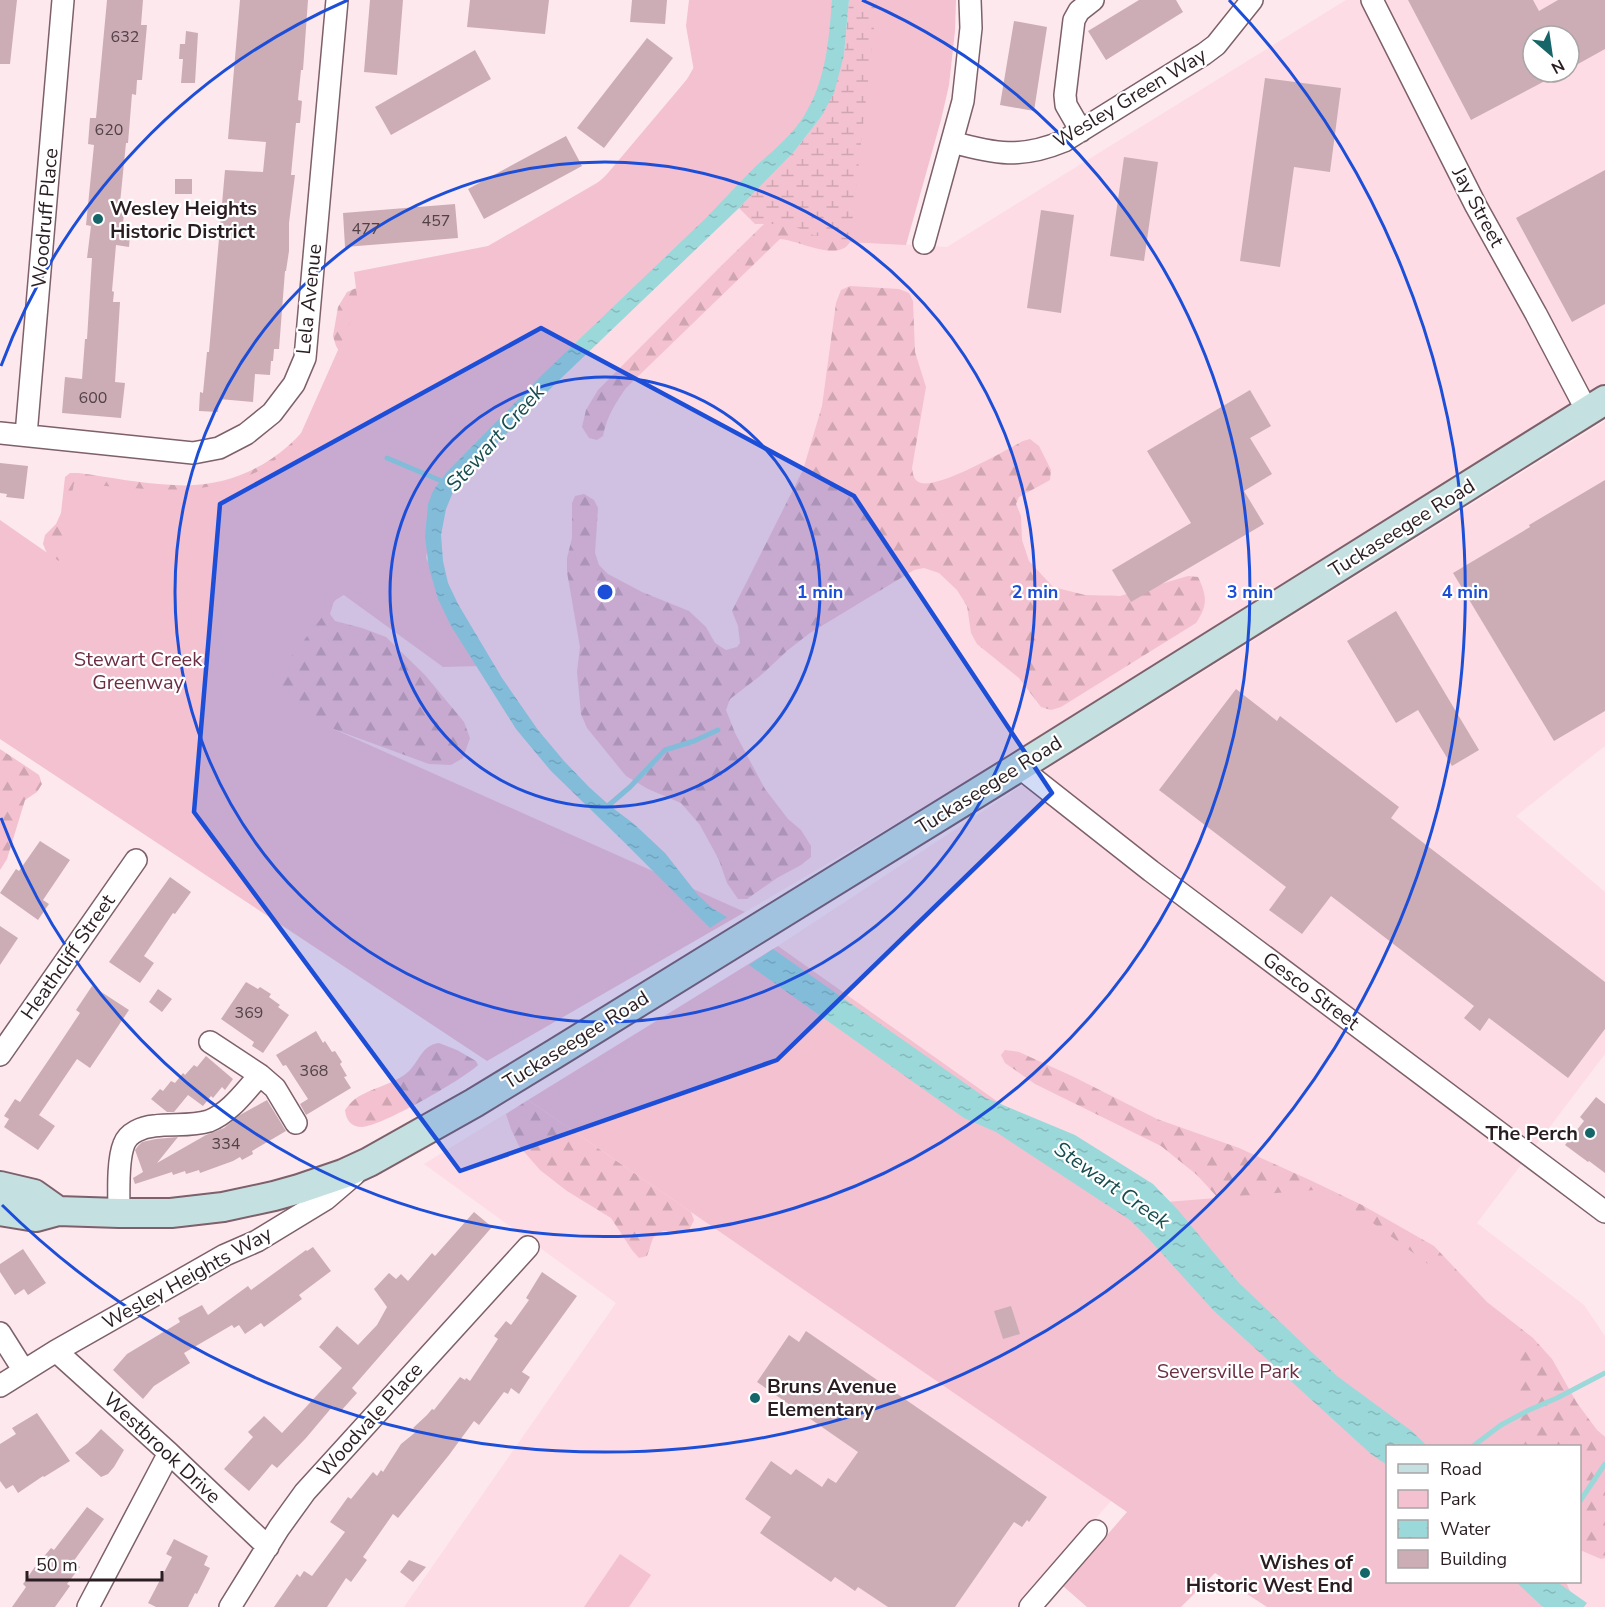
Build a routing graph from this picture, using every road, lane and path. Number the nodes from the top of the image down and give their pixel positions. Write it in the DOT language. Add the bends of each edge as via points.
graph roads {
  1 [pos="63,0"];
  2 [pos="337,0"];
  3 [pos="970,0"];
  4 [pos="1093,0"];
  5 [pos="1252,0"];
  6 [pos="1372,0"];
  7 [pos="1081,130"];
  8 [pos="952,142"];
  9 [pos="924,243"];
  10 [pos="1596,406"];
  11 [pos="0,433"];
  12 [pos="26,435"];
  13 [pos="1018,767"];
  14 [pos="136,860"];
  15 [pos="210,1042"];
  16 [pos="0,1055"];
  17 [pos="260,1074"];
  18 [pos="296,1123"];
  19 [pos="369,1162"];
  20 [pos="0,1186"];
  21 [pos="0,1211"];
  22 [pos="58,1211"];
  23 [pos="1605,1212"];
  24 [pos="118,1214"];
  25 [pos="528,1247"];
  26 [pos="0,1333"];
  27 [pos="56,1351"];
  28 [pos="24,1371"];
  29 [pos="0,1386"];
  30 [pos="169,1453"];
  31 [pos="1096,1531"];
  32 [pos="268,1547"];
  33 [pos="88,1607"];
  34 [pos="230,1607"];
  35 [pos="1030,1607"];
  1 -- 12 [label="street, Woodruff Place"];
  2 -- 12 [label="street, Lela Avenue" via="305,358 294,384 272,414 246,434 219,448 193,453"];
  3 -- 8 [label="street" via="963,101"];
  4 -- 7 [label="street" via="1079,10 1074,20 1065,95 1066,105"];
  5 -- 7 [label="street, Wesley Green Way" via="1216,45"];
  6 -- 10 [label="street, Jay Street" via="1476,206 1536,314"];
  7 -- 8 [label="street, Wesley Green Way" via="1049,148 1015,154"];
  8 -- 9 [label="street"];
  10 -- 13 [label="main road, Tuckaseegee Road"];
  11 -- 12 [label="street, Lela Avenue"];
  13 -- 19 [label="main road, Tuckaseegee Road" via="494,1091"];
  13 -- 23 [label="street, Gesco Street"];
  14 -- 16 [label="street, Heathcliff Street"];
  15 -- 17 [label="street"];
  17 -- 18 [label="street" via="275,1088"];
  17 -- 24 [label="street" via="228,1110 208,1120 135,1131 124,1142 121,1155"];
  19 -- 24 [label="main road, Tuckaseegee Road" via="291,1191 223,1207"];
  19 -- 27 [label="street, Wesley Heights Way" via="326,1199 257,1241 225,1254"];
  20 -- 22 [label="main road" via="34,1194"];
  21 -- 22 [label="main road, Tuckaseegee Road" via="36,1217"];
  22 -- 24 [label="main road, Tuckaseegee Road"];
  25 -- 32 [label="street, Woodvale Place" via="319,1475"];
  26 -- 28 [label="street"];
  27 -- 28 [label="street, Wesley Heights Way"];
  27 -- 30 [label="street, Westbrook Drive"];
  28 -- 29 [label="street, Wesley Heights Way"];
  30 -- 32 [label="street, Westbrook Drive"];
  30 -- 33 [label="street"];
  31 -- 35 [label="street"];
  32 -- 34 [label="street, Woodvale Place"];
}
